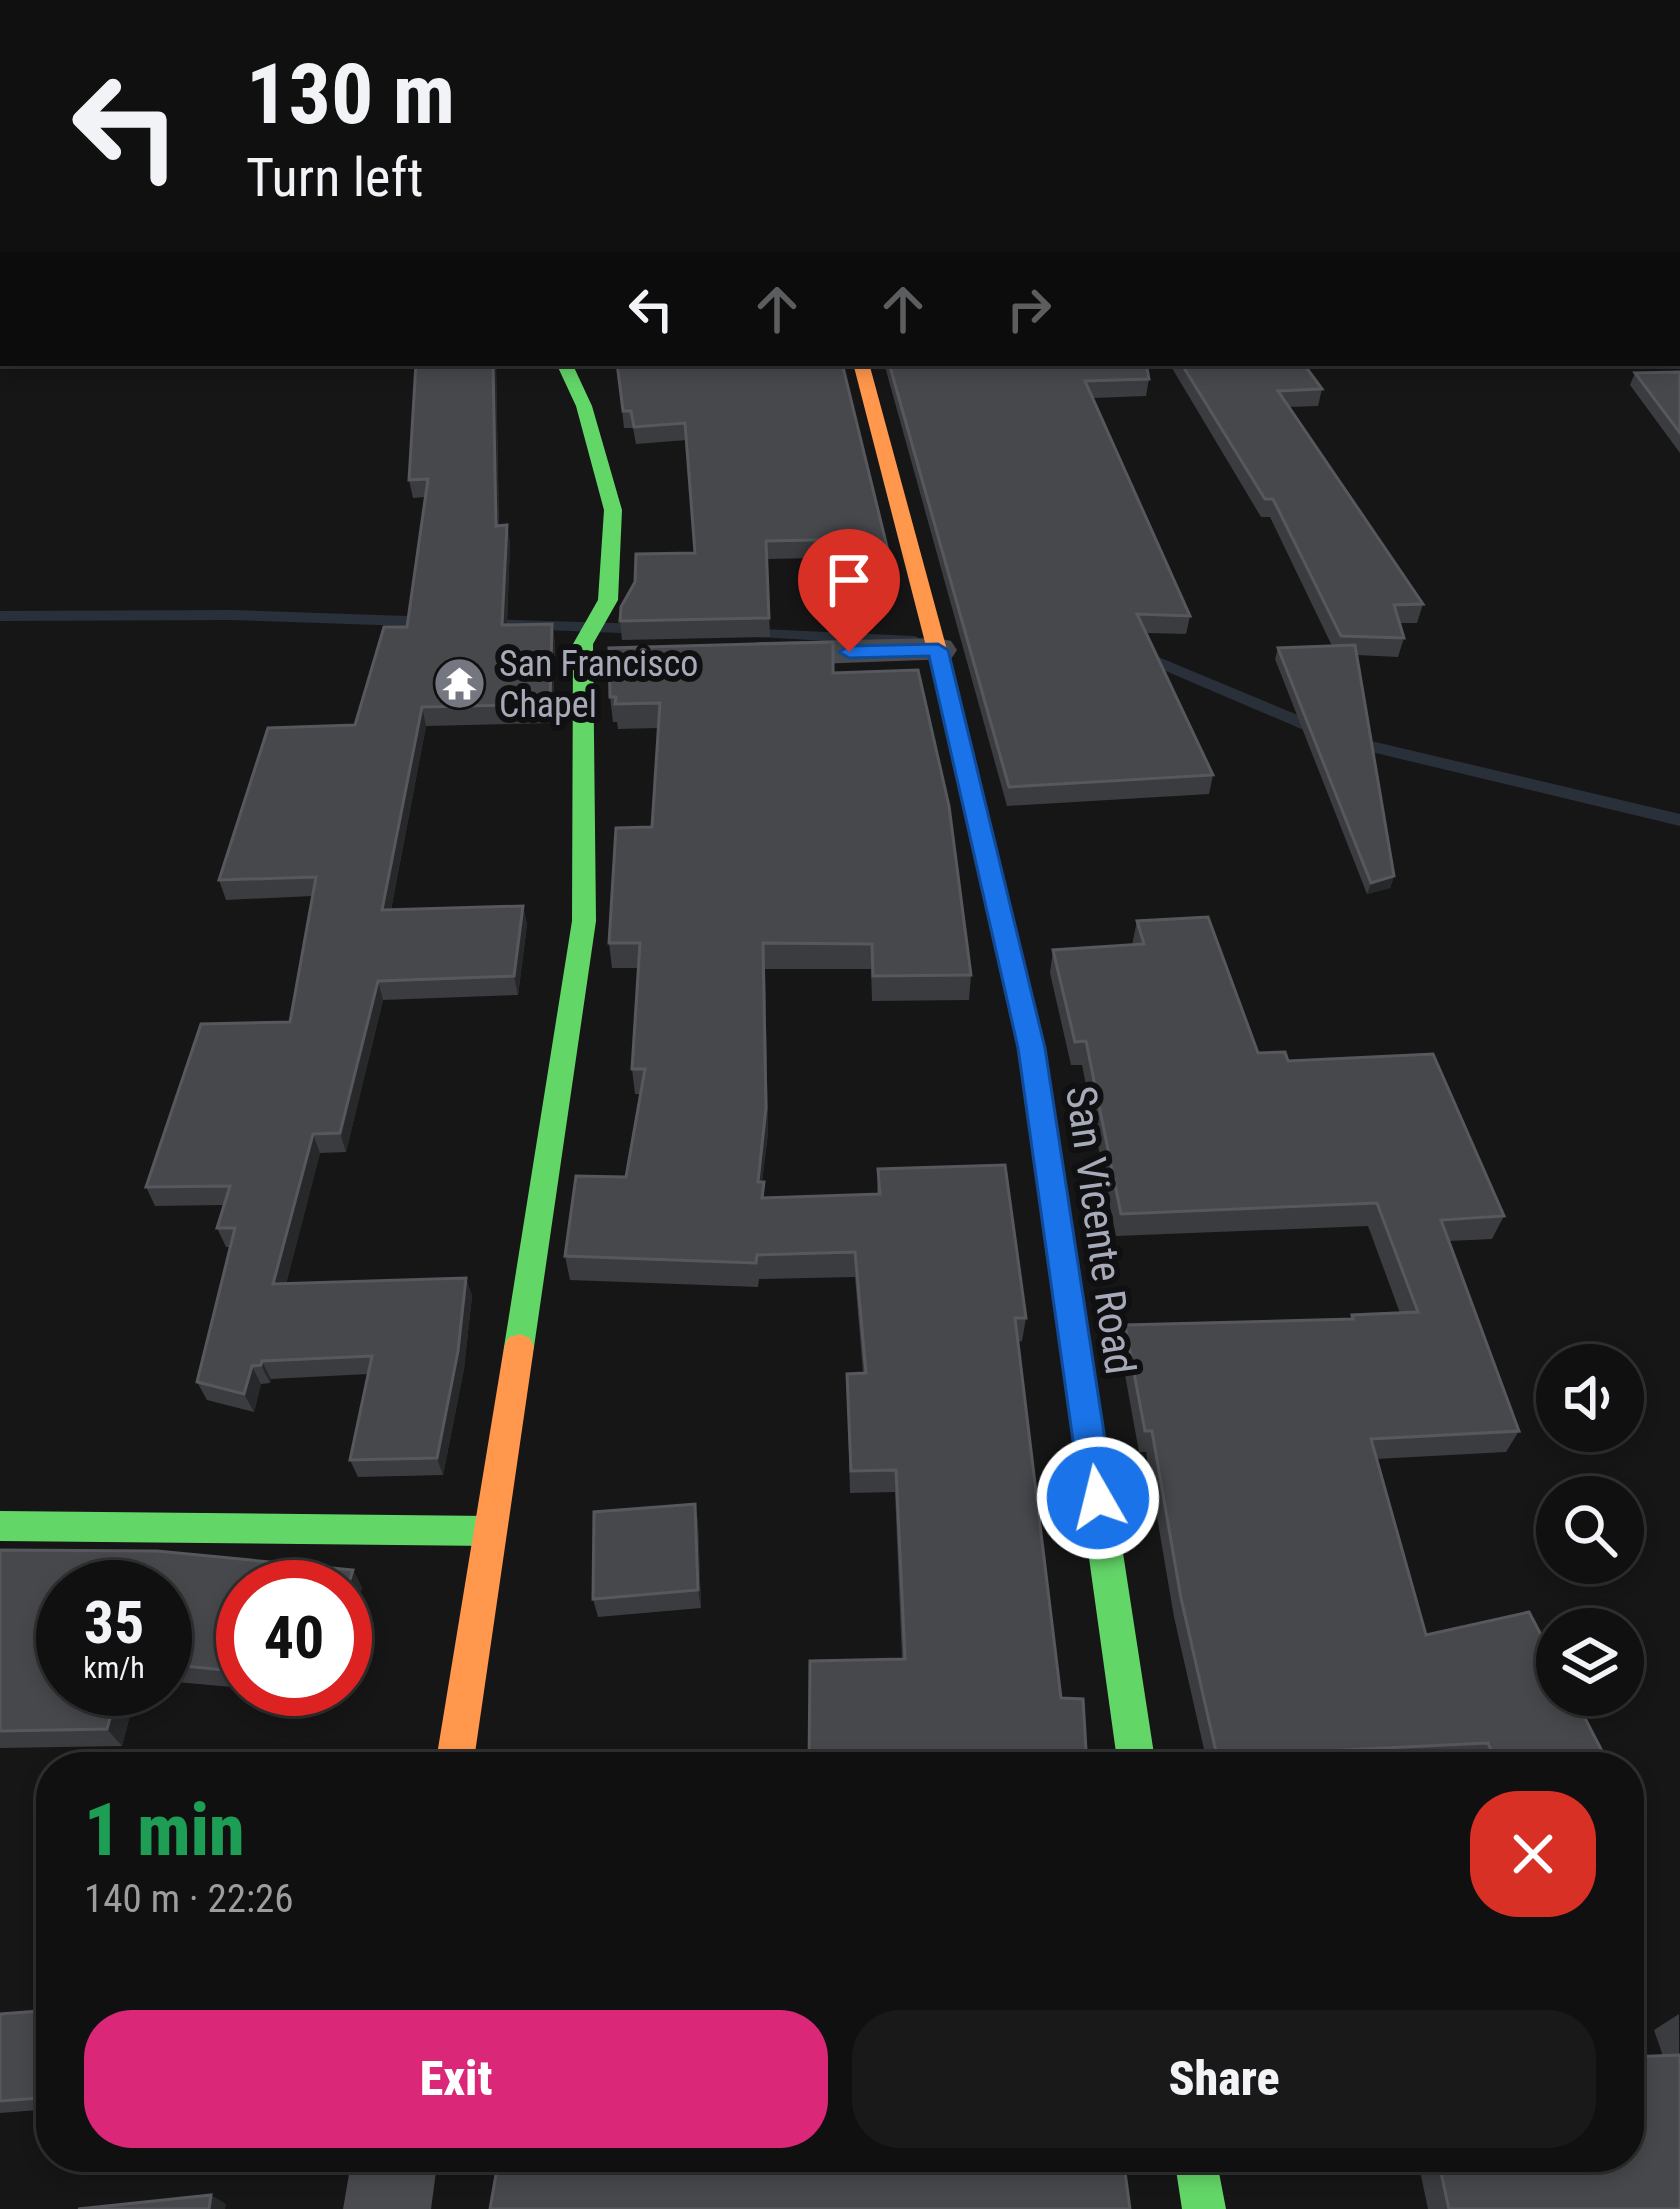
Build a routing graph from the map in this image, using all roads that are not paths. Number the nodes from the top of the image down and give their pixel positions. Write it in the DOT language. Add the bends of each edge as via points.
graph roads {
  1 [pos="565,366"];
  2 [pos="862,366"];
  3 [pos="935,640"];
  4 [pos="583,650"];
  5 [pos="724,654"];
  6 [pos="630,656"];
  7 [pos="0,1526"];
  8 [pos="490,1531"];
  9 [pos="456,1752"];
  10 [pos="1135,1752"];
  11 [pos="393,2172"];
  12 [pos="1198,2172"];
  13 [pos="387,2209"];
  14 [pos="1204,2209"];
  1 -- 4 [label="street" via="614,510 608,600"];
  2 -- 3 [label="street, San Vicente Road"];
  3 -- 5 [label="street"];
  3 -- 10 [label="street, San Vicente Road" via="1032,1048"];
  4 -- 6 [label="street"];
  4 -- 8 [label="street" via="584,921"];
  7 -- 8 [label="street"];
  8 -- 9 [label="street"];
  11 -- 13 [label="street"];
  12 -- 14 [label="street"];
}
